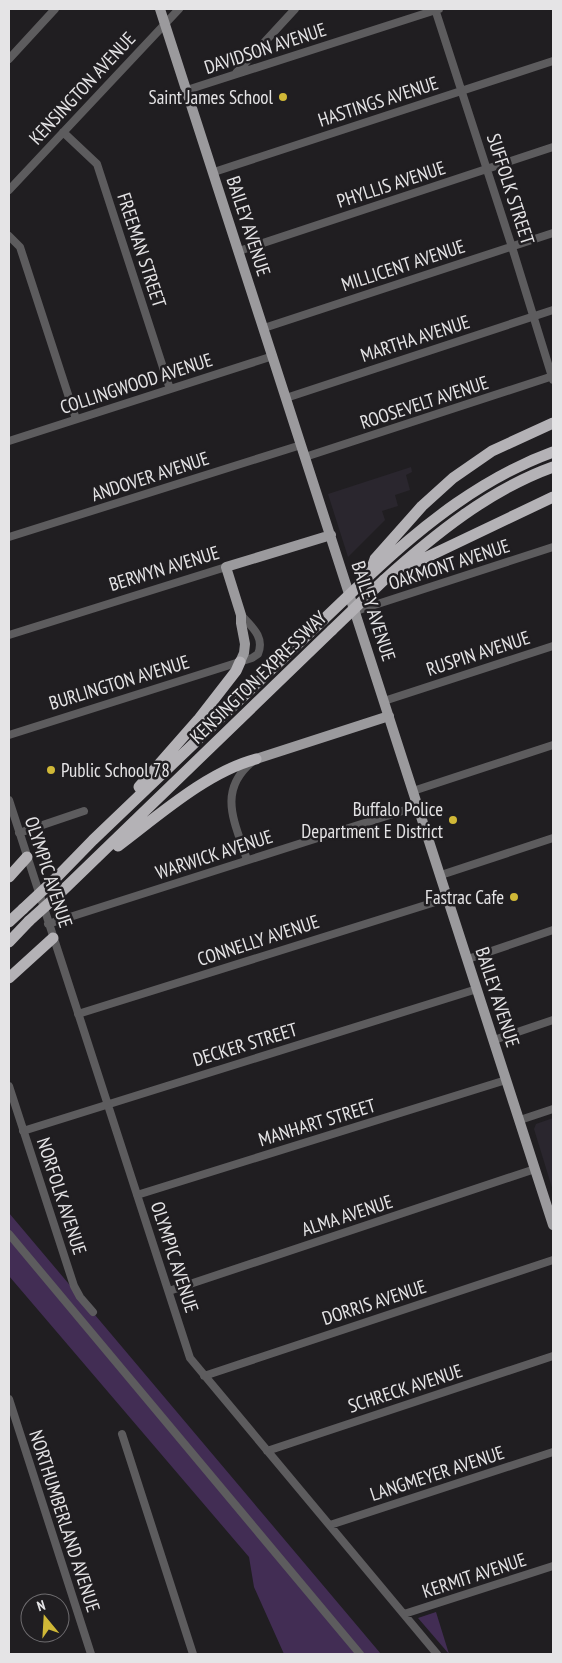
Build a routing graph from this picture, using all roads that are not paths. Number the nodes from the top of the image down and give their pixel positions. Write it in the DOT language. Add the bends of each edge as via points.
graph roads {
  1 [pos="55,9"];
  2 [pos="160,9"];
  3 [pos="179,9"];
  4 [pos="295,9"];
  5 [pos="436,9"];
  6 [pos="165,24"];
  7 [pos="9,59"];
  8 [pos="553,60"];
  9 [pos="235,74"];
  10 [pos="187,90"];
  11 [pos="462,91"];
  12 [pos="63,132"];
  13 [pos="553,146"];
  14 [pos="487,169"];
  15 [pos="214,172"];
  16 [pos="9,190"];
  17 [pos="553,233"];
  18 [pos="9,236"];
  19 [pos="512,247"];
  20 [pos="238,251"];
  21 [pos="553,310"];
  22 [pos="534,316"];
  23 [pos="264,328"];
  24 [pos="273,356"];
  25 [pos="553,378"];
  26 [pos="170,389"];
  27 [pos="286,398"];
  28 [pos="76,419"];
  29 [pos="553,423"];
  30 [pos="9,441"];
  31 [pos="301,445"];
  32 [pos="549,454"];
  33 [pos="305,457"];
  34 [pos="551,468"];
  35 [pos="553,496"];
  36 [pos="331,534"];
  37 [pos="9,537"];
  38 [pos="553,547"];
  39 [pos="378,561"];
  40 [pos="226,567"];
  41 [pos="388,577"];
  42 [pos="356,611"];
  43 [pos="241,615"];
  44 [pos="9,636"];
  45 [pos="553,646"];
  46 [pos="240,662"];
  47 [pos="384,701"];
  48 [pos="389,716"];
  49 [pos="9,735"];
  50 [pos="553,745"];
  51 [pos="256,759"];
  52 [pos="413,791"];
  53 [pos="9,800"];
  54 [pos="418,806"];
  55 [pos="84,811"];
  56 [pos="19,833"];
  57 [pos="553,838"];
  58 [pos="93,840"];
  59 [pos="27,857"];
  60 [pos="247,860"];
  61 [pos="80,874"];
  62 [pos="440,875"];
  63 [pos="9,877"];
  64 [pos="448,898"];
  65 [pos="9,922"];
  66 [pos="48,924"];
  67 [pos="553,930"];
  68 [pos="53,938"];
  69 [pos="9,942"];
  70 [pos="468,959"];
  71 [pos="9,978"];
  72 [pos="477,988"];
  73 [pos="78,1014"];
  74 [pos="553,1020"];
  75 [pos="494,1040"];
  76 [pos="506,1080"];
  77 [pos="9,1086"];
  78 [pos="108,1104"];
  79 [pos="553,1109"];
  80 [pos="520,1120"];
  81 [pos="23,1131"];
  82 [pos="535,1169"];
  83 [pos="137,1195"];
  84 [pos="550,1203"];
  85 [pos="553,1225"];
  86 [pos="9,1234"];
  87 [pos="553,1260"];
  88 [pos="169,1291"];
  89 [pos="93,1312"];
  90 [pos="553,1356"];
  91 [pos="204,1376"];
  92 [pos="9,1398"];
  93 [pos="122,1434"];
  94 [pos="267,1450"];
  95 [pos="553,1452"];
  96 [pos="330,1526"];
  97 [pos="553,1566"];
  98 [pos="404,1614"];
  99 [pos="91,1654"];
  100 [pos="193,1654"];
  101 [pos="360,1654"];
  102 [pos="437,1654"];
  1 -- 7 [label="street"];
  2 -- 6 [label="main road, BAILEY AVENUE"];
  3 -- 6 [label="street, KENSINGTON AVENUE"];
  4 -- 9 [label="street"];
  5 -- 9 [label="street, DAVIDSON AVENUE"];
  5 -- 11 [label="street, SUFFOLK STREET"];
  6 -- 10 [label="main road, BAILEY AVENUE"];
  6 -- 12 [label="street, KENSINGTON AVENUE"];
  8 -- 11 [label="street, HASTINGS AVENUE"];
  9 -- 10 [label="street, DAVIDSON AVENUE"];
  10 -- 15 [label="main road, BAILEY AVENUE"];
  11 -- 14 [label="street, SUFFOLK STREET"];
  11 -- 15 [label="street, HASTINGS AVENUE"];
  12 -- 16 [label="street, KENSINGTON AVENUE"];
  12 -- 26 [label="street, FREEMAN STREET" via="97,164"];
  13 -- 14 [label="street, PHYLLIS AVENUE"];
  14 -- 19 [label="street, SUFFOLK STREET"];
  14 -- 20 [label="street, PHYLLIS AVENUE"];
  15 -- 20 [label="main road, BAILEY AVENUE"];
  17 -- 19 [label="street, MILLICENT AVENUE"];
  18 -- 28 [label="street" via="20,247"];
  19 -- 22 [label="street, SUFFOLK STREET"];
  19 -- 23 [label="street, MILLICENT AVENUE"];
  20 -- 23 [label="main road, BAILEY AVENUE"];
  21 -- 22 [label="street, MARTHA AVENUE"];
  22 -- 25 [label="street, SUFFOLK STREET"];
  22 -- 27 [label="street, MARTHA AVENUE"];
  23 -- 24 [label="main road, BAILEY AVENUE"];
  24 -- 26 [label="street, COLLINGWOOD AVENUE"];
  24 -- 27 [label="main road, BAILEY AVENUE"];
  25 -- 33 [label="street, ROOSEVELT AVENUE"];
  26 -- 28 [label="street, COLLINGWOOD AVENUE"];
  27 -- 31 [label="main road, BAILEY AVENUE"];
  28 -- 30 [label="street, COLLINGWOOD AVENUE"];
  29 -- 39 [label="highway" via="492,451 453,478 422,506"];
  31 -- 33 [label="main road, BAILEY AVENUE"];
  31 -- 37 [label="street, ANDOVER AVENUE"];
  32 -- 39 [label="highway" via="479,488"];
  33 -- 36 [label="main road, BAILEY AVENUE"];
  34 -- 41 [label="highway, KENSINGTON EXPRESSWAY" via="510,487 462,516"];
  35 -- 41 [label="highway"];
  36 -- 40 [label="main road, BERWYN AVENUE"];
  36 -- 42 [label="main road, BAILEY AVENUE"];
  38 -- 42 [label="street, OAKMONT AVENUE"];
  39 -- 58 [label="highway, KENSINGTON EXPRESSWAY, bridge" via="369,576"];
  40 -- 43 [label="main road, BURLINGTON AVENUE"];
  40 -- 44 [label="street, BERWYN AVENUE"];
  41 -- 61 [label="highway, KENSINGTON EXPRESSWAY, bridge"];
  42 -- 47 [label="main road, BAILEY AVENUE"];
  43 -- 46 [label="main road, BURLINGTON AVENUE" via="245,644"];
  43 -- 46 [label="street, BURLINGTON AVENUE" via="259,635 260,648 255,656"];
  45 -- 47 [label="street, RUSPIN AVENUE"];
  46 -- 49 [label="street, BURLINGTON AVENUE"];
  46 -- 58 [label="highway" via="198,720"];
  47 -- 48 [label="main road, BAILEY AVENUE"];
  48 -- 51 [label="main road"];
  48 -- 52 [label="main road, BAILEY AVENUE"];
  50 -- 52 [label="street"];
  51 -- 60 [label="street" via="238,777 232,790 233,814"];
  51 -- 61 [label="highway" via="231,768 199,786"];
  52 -- 54 [label="main road, BAILEY AVENUE"];
  53 -- 56 [label="street, OLYMPIC AVENUE"];
  54 -- 60 [label="street, WARWICK AVENUE"];
  54 -- 62 [label="main road, BAILEY AVENUE"];
  55 -- 56 [label="street"];
  56 -- 59 [label="street, OLYMPIC AVENUE"];
  57 -- 62 [label="street"];
  58 -- 65 [label="highway, KENSINGTON EXPRESSWAY, bridge"];
  59 -- 63 [label="highway"];
  59 -- 66 [label="street, OLYMPIC AVENUE"];
  60 -- 66 [label="street, WARWICK AVENUE"];
  61 -- 69 [label="highway, KENSINGTON EXPRESSWAY, bridge"];
  62 -- 64 [label="main road, BAILEY AVENUE"];
  64 -- 70 [label="main road, BAILEY AVENUE"];
  64 -- 73 [label="street, CONNELLY AVENUE"];
  66 -- 68 [label="street, OLYMPIC AVENUE"];
  67 -- 70 [label="street"];
  68 -- 71 [label="highway"];
  68 -- 73 [label="street, OLYMPIC AVENUE"];
  70 -- 72 [label="main road, BAILEY AVENUE"];
  72 -- 75 [label="main road, BAILEY AVENUE"];
  72 -- 78 [label="street, DECKER STREET"];
  73 -- 78 [label="street, OLYMPIC AVENUE"];
  74 -- 75 [label="street"];
  75 -- 76 [label="main road, BAILEY AVENUE"];
  76 -- 80 [label="main road, BAILEY AVENUE"];
  76 -- 83 [label="street, MANHART STREET"];
  77 -- 81 [label="street, NORFOLK AVENUE"];
  78 -- 81 [label="street, DECKER STREET"];
  78 -- 83 [label="street, OLYMPIC AVENUE"];
  79 -- 80 [label="street"];
  80 -- 82 [label="main road, BAILEY AVENUE"];
  81 -- 89 [label="street, NORFOLK AVENUE" via="74,1286"];
  82 -- 84 [label="main road, BAILEY AVENUE"];
  82 -- 88 [label="street, ALMA AVENUE"];
  83 -- 88 [label="street, OLYMPIC AVENUE"];
  84 -- 85 [label="main road, BAILEY AVENUE"];
  86 -- 101 [label="street"];
  87 -- 91 [label="street, DORRIS AVENUE"];
  88 -- 91 [label="street, OLYMPIC AVENUE" via="190,1358"];
  90 -- 94 [label="street, SCHRECK AVENUE"];
  91 -- 94 [label="street, OLYMPIC AVENUE"];
  92 -- 99 [label="street, NORTHUMBERLAND AVENUE"];
  93 -- 100 [label="street"];
  94 -- 96 [label="street, OLYMPIC AVENUE"];
  95 -- 96 [label="street, LANGMEYER AVENUE"];
  96 -- 98 [label="street, OLYMPIC AVENUE"];
  97 -- 98 [label="street, KERMIT AVENUE"];
  98 -- 102 [label="street, OLYMPIC AVENUE"];
}
